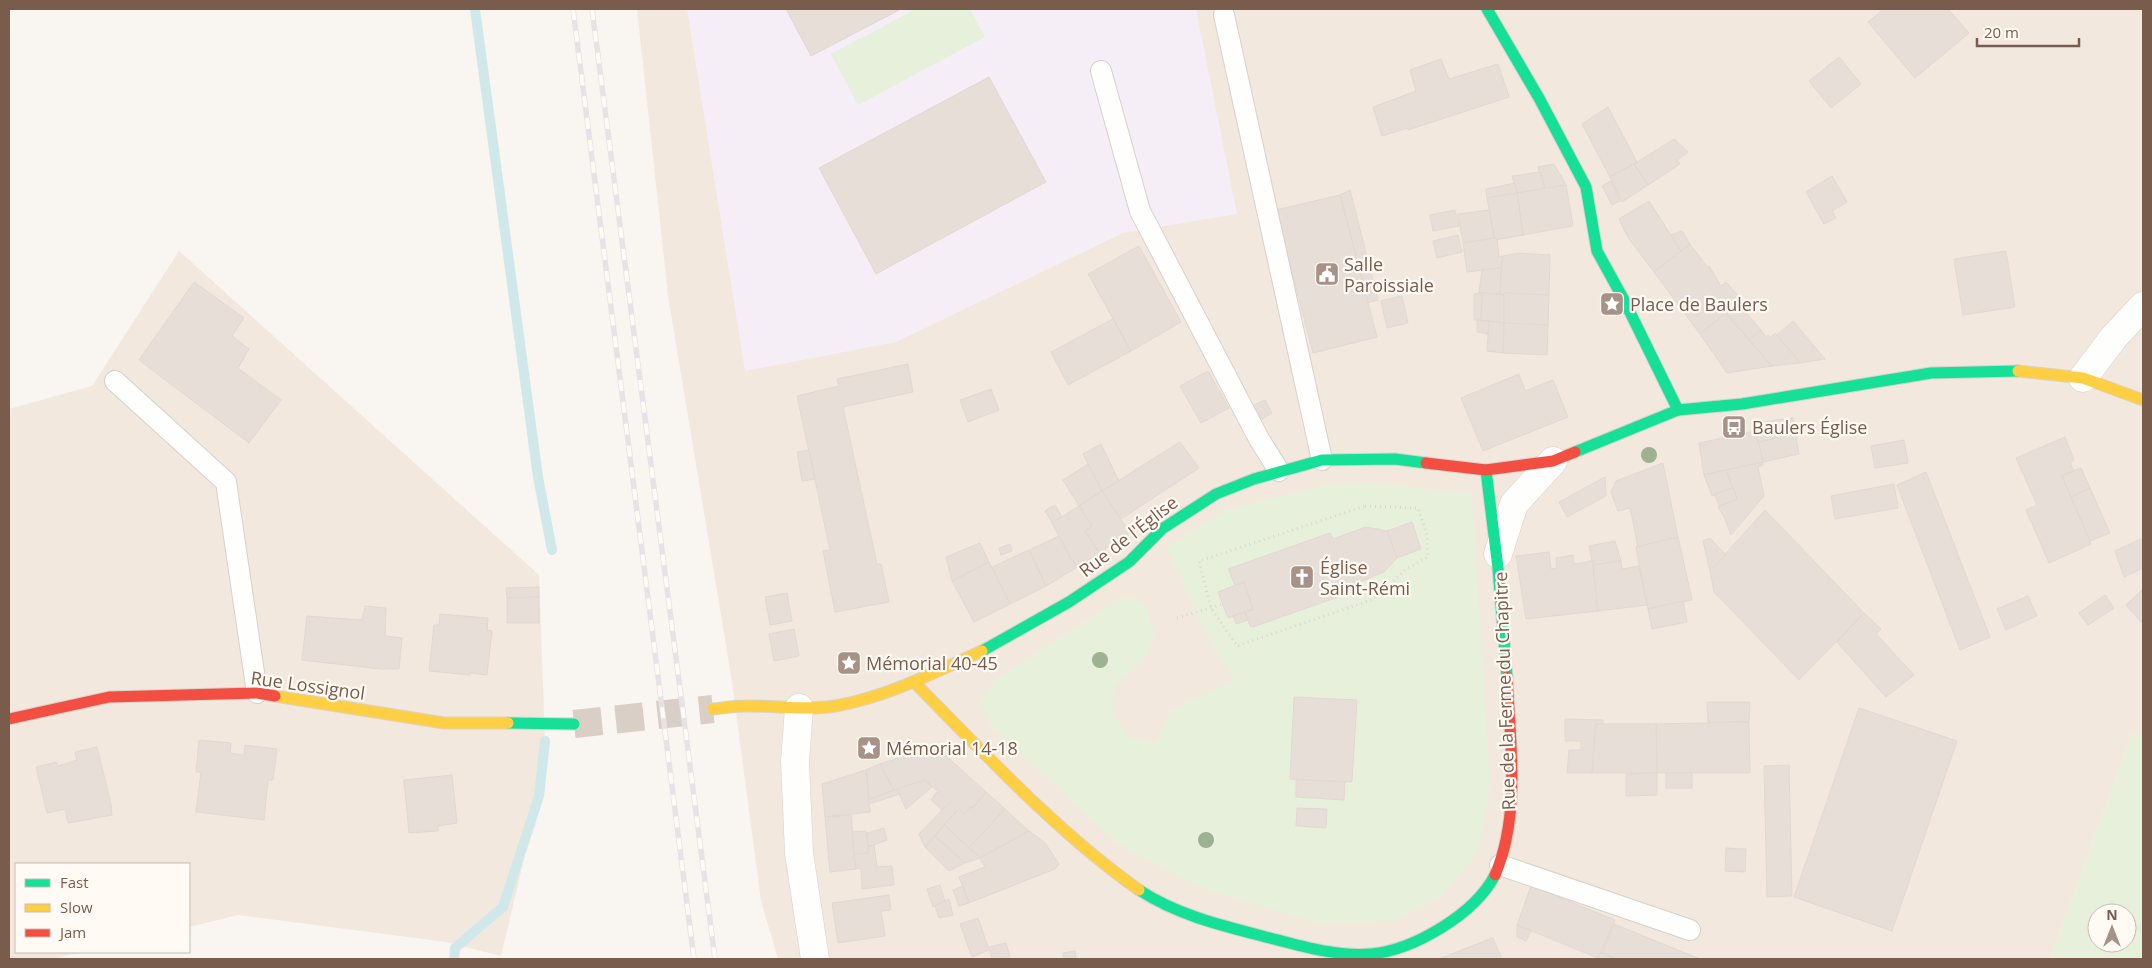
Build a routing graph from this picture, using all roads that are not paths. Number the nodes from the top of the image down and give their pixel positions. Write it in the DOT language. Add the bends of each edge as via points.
graph roads {
  1 [pos="1487,9"];
  2 [pos="1224,15"];
  3 [pos="1101,71"];
  4 [pos="2143,306"];
  5 [pos="2083,378"];
  6 [pos="115,381"];
  7 [pos="2143,400"];
  8 [pos="1678,410"];
  9 [pos="1322,460"];
  10 [pos="1553,462"];
  11 [pos="1486,470"];
  12 [pos="1279,471"];
  13 [pos="1498,554"];
  14 [pos="914,682"];
  15 [pos="257,693"];
  16 [pos="799,708"];
  17 [pos="713,709"];
  18 [pos="9,719"];
  19 [pos="574,724"];
  20 [pos="1500,865"];
  21 [pos="1690,930"];
  22 [pos="1350,956"];
  23 [pos="815,959"];
  1 -- 8 [label="street" via="1586,188 1597,251"];
  2 -- 9 [label="lane"];
  3 -- 12 [label="lane" via="1140,211"];
  4 -- 5 [label="street"];
  5 -- 7 [label="street"];
  5 -- 8 [label="street" via="2012,370 1932,373 1742,404"];
  6 -- 15 [label="lane" via="226,482"];
  8 -- 10 [label="street, Rue de l'Église"];
  9 -- 11 [label="street, Rue de l'Église" via="1395,459"];
  9 -- 12 [label="street, Rue de l'Église"];
  10 -- 11 [label="street, Rue de l'Église"];
  10 -- 13 [label="street, Rue de la Ferme du Chapitre" via="1514,504"];
  11 -- 13 [label="street, Rue de la Ferme du Chapitre"];
  12 -- 14 [label="street, Rue de l'Église" via="1216,494 1162,528 1129,562 1069,602 990,647"];
  13 -- 20 [label="street, Rue de la Ferme du Chapitre" via="1512,807"];
  14 -- 16 [label="street, Rue de l'Église" via="866,699 834,706"];
  14 -- 22 [label="street, Rue de la Ferme du Chapitre" via="1052,818 1123,880 1164,905 1210,922"];
  15 -- 18 [label="street, Rue Lossignol" via="109,697"];
  15 -- 19 [label="street, Rue Lossignol" via="444,723"];
  16 -- 17 [label="street" via="743,706"];
  16 -- 23 [label="street" via="795,762 799,852"];
  20 -- 21 [label="lane"];
  20 -- 22 [label="street, Rue de la Ferme du Chapitre" via="1483,893 1453,921 1384,953"];
}
